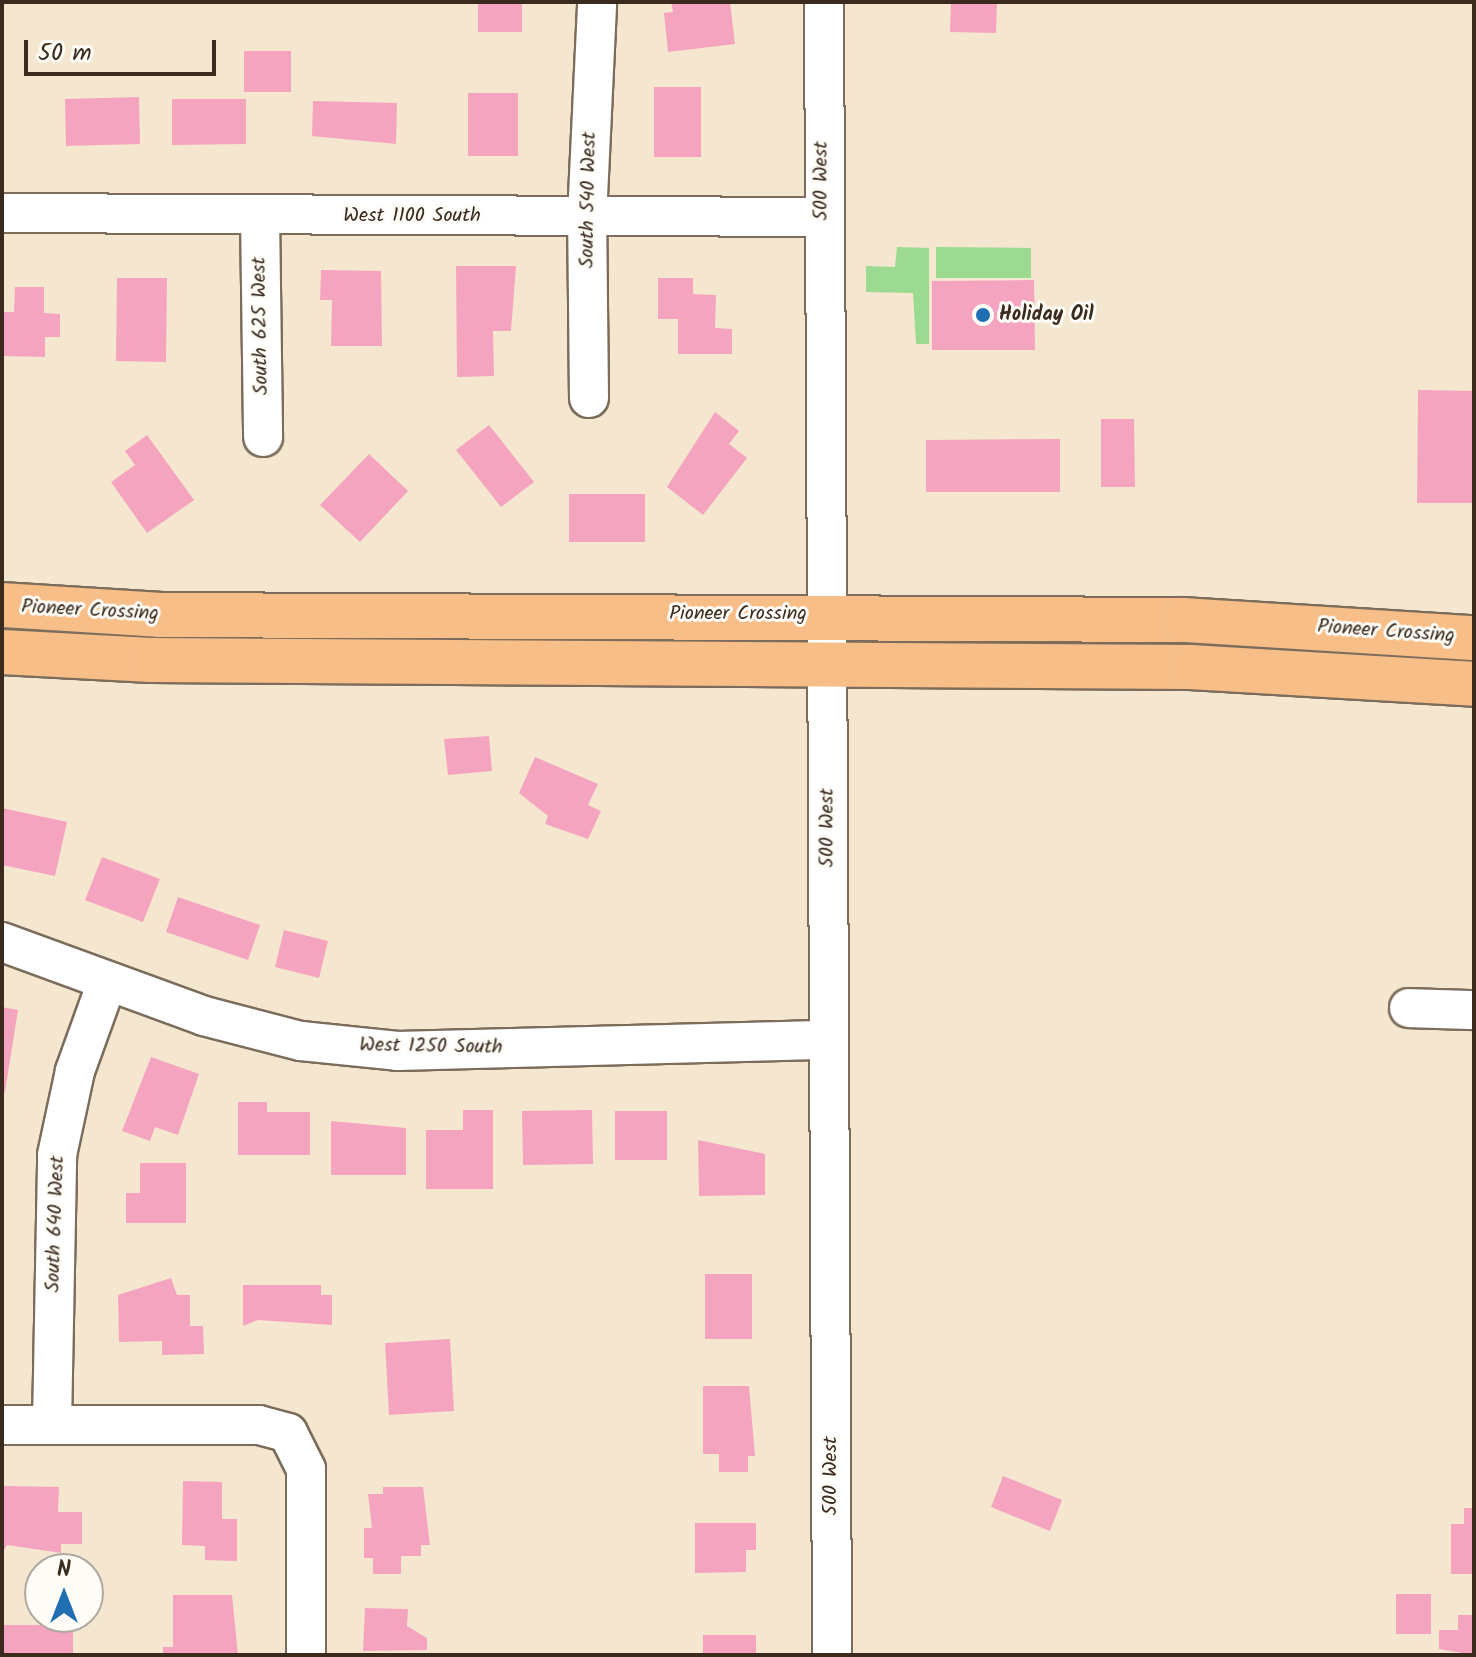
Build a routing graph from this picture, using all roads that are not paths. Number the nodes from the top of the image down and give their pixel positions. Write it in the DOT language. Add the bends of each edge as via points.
graph roads {
  1 [pos="597,2"];
  2 [pos="824,2"];
  3 [pos="2,213"];
  4 [pos="260,215"];
  5 [pos="822,217"];
  6 [pos="587,218"];
  7 [pos="589,398"];
  8 [pos="263,437"];
  9 [pos="2,605"];
  10 [pos="826,614"];
  11 [pos="1474,638"];
  12 [pos="2,652"];
  13 [pos="828,660"];
  14 [pos="1474,684"];
  15 [pos="2,942"];
  16 [pos="107,982"];
  17 [pos="1409,1008"];
  18 [pos="1474,1010"];
  19 [pos="828,1040"];
  20 [pos="2,1425"];
  21 [pos="52,1425"];
  22 [pos="306,1655"];
  23 [pos="832,1655"];
  1 -- 6 [label="street, South 540 West"];
  2 -- 5 [label="street, 500 West"];
  3 -- 4 [label="street, West 1100 South"];
  4 -- 6 [label="street, West 1100 South"];
  4 -- 8 [label="street, South 625 West"];
  5 -- 6 [label="street, West 1100 South"];
  5 -- 10 [label="street, 500 West"];
  6 -- 7 [label="street, South 540 West"];
  9 -- 10 [label="highway, Pioneer Crossing" via="160,615"];
  10 -- 11 [label="highway, Pioneer Crossing" via="1184,620"];
  10 -- 13 [label="street, 500 West"];
  12 -- 13 [label="highway" via="151,660"];
  13 -- 14 [label="highway" via="1191,667"];
  13 -- 19 [label="street, 500 West"];
  15 -- 16 [label="street, West 1250 South"];
  16 -- 19 [label="street, West 1250 South" via="301,1041 397,1051"];
  16 -- 21 [label="street, South 640 West" via="71,1085 57,1155"];
  17 -- 18 [label="street"];
  19 -- 23 [label="street, 500 West"];
  20 -- 21 [label="street"];
  21 -- 22 [label="street" via="259,1425 288,1433 306,1469"];
}
